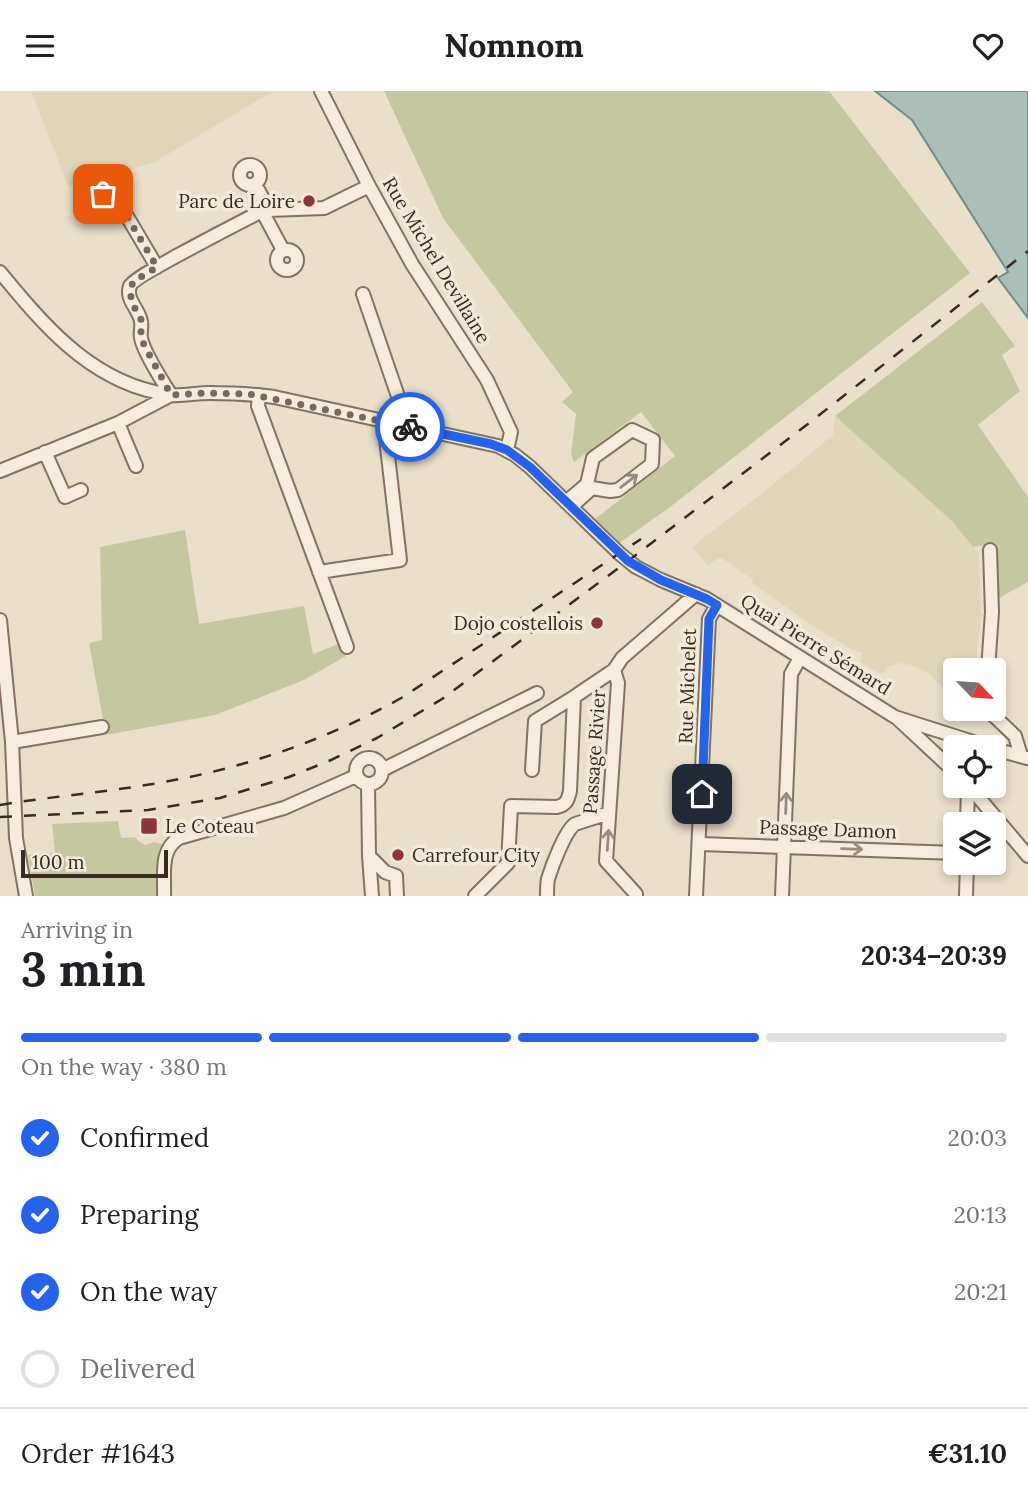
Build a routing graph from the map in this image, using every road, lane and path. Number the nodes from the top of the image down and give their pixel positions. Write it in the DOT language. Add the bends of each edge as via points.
graph roads {
  1 [pos="321,91"];
  2 [pos="255,184"];
  3 [pos="369,185"];
  4 [pos="118,201"];
  5 [pos="266,210"];
  6 [pos="284,250"];
  7 [pos="157,267"];
  8 [pos="0,272"];
  9 [pos="363,294"];
  10 [pos="171,395"];
  11 [pos="259,395"];
  12 [pos="384,421"];
  13 [pos="118,423"];
  14 [pos="404,425"];
  15 [pos="507,450"];
  16 [pos="45,452"];
  17 [pos="136,466"];
  18 [pos="0,471"];
  19 [pos="590,477"];
  20 [pos="599,489"];
  21 [pos="81,490"];
  22 [pos="569,504"];
  23 [pos="990,550"];
  24 [pos="319,572"];
  25 [pos="696,594"];
  26 [pos="717,605"];
  27 [pos="0,620"];
  28 [pos="347,647"];
  29 [pos="800,658"];
  30 [pos="989,658"];
  31 [pos="614,670"];
  32 [pos="537,693"];
  33 [pos="574,697"];
  34 [pos="895,717"];
  35 [pos="999,721"];
  36 [pos="103,727"];
  37 [pos="944,735"];
  38 [pos="12,743"];
  39 [pos="1006,752"];
  40 [pos="1024,757"];
  41 [pos="943,761"];
  42 [pos="382,770"];
  43 [pos="532,770"];
  44 [pos="356,776"];
  45 [pos="368,785"];
  46 [pos="978,798"];
  47 [pos="609,813"];
  48 [pos="700,844"];
  49 [pos="784,847"];
  50 [pos="943,853"];
  51 [pos="369,856"];
  52 [pos="1028,856"];
  53 [pos="967,875"];
  54 [pos="26,896"];
  55 [pos="164,896"];
  56 [pos="372,896"];
  57 [pos="397,896"];
  58 [pos="475,896"];
  59 [pos="547,896"];
  60 [pos="636,896"];
  61 [pos="696,896"];
  62 [pos="782,896"];
  63 [pos="966,896"];
  1 -- 3 [label="street, Rue Michel Devillaine"];
  2 -- 5 [label="street"];
  3 -- 5 [label="street" via="324,208"];
  3 -- 15 [label="street, Rue Michel Devillaine" via="412,264 487,380 511,432"];
  4 -- 7 [label="street"];
  5 -- 6 [label="street"];
  5 -- 7 [label="street"];
  7 -- 10 [label="street" via="133,282 130,291 141,319 141,339"];
  8 -- 10 [label="street" via="80,357 118,380"];
  9 -- 14 [label="street"];
  10 -- 11 [label="street"];
  10 -- 13 [label="street"];
  11 -- 12 [label="street"];
  11 -- 24 [label="street" via="258,406"];
  12 -- 14 [label="street"];
  12 -- 24 [label="street" via="400,560"];
  13 -- 16 [label="street"];
  13 -- 17 [label="street"];
  14 -- 15 [label="street"];
  15 -- 22 [label="street, Quai Pierre Sémard"];
  16 -- 18 [label="street"];
  16 -- 21 [label="street" via="65,497"];
  19 -- 20 [label="street"];
  20 -- 19 [label="street, one-way" via="618,490 652,464 653,440 632,430 593,458"];
  19 -- 22 [label="street"];
  20 -- 22 [label="street" via="592,488"];
  22 -- 25 [label="street, Quai Pierre Sémard" via="628,561"];
  23 -- 30 [label="street"];
  24 -- 28 [label="street"];
  25 -- 26 [label="street, Quai Pierre Sémard"];
  25 -- 31 [label="street, Passage Rivier"];
  26 -- 29 [label="street, Quai Pierre Sémard"];
  26 -- 48 [label="street, Rue Michelet" via="709,619"];
  27 -- 38 [label="street"];
  29 -- 34 [label="street, Quai Pierre Sémard"];
  49 -- 29 [label="street, one-way" via="791,674"];
  31 -- 33 [label="street"];
  31 -- 47 [label="street, Passage Rivier" via="618,683"];
  32 -- 42 [label="street"];
  33 -- 43 [label="street" via="535,721"];
  33 -- 58 [label="street" via="566,802 557,807 511,806 508,863"];
  34 -- 37 [label="street, Quai Pierre Sémard"];
  34 -- 41 [label="street"];
  35 -- 40 [label="street" via="1015,736"];
  36 -- 38 [label="street"];
  38 -- 54 [label="street" via="14,816"];
  39 -- 40 [label="street"];
  42 -- 44 [label="street" via="377,761 368,758 359,762"];
  42 -- 45 [label="street" via="380,779"];
  44 -- 45 [label="street"];
  44 -- 55 [label="street" via="284,808 175,841 165,855"];
  45 -- 51 [label="street"];
  46 -- 52 [label="street"];
  47 -- 59 [label="street" via="571,827 548,880"];
  60 -- 47 [label="street, Passage Rivier, one-way" via="606,861"];
  48 -- 49 [label="street, Passage Damon"];
  48 -- 61 [label="street, Rue Michelet"];
  49 -- 50 [label="street, Passage Damon, one-way"];
  49 -- 62 [label="street"];
  51 -- 56 [label="street"];
  51 -- 57 [label="street" via="396,876"];
  53 -- 63 [label="street"];
}
